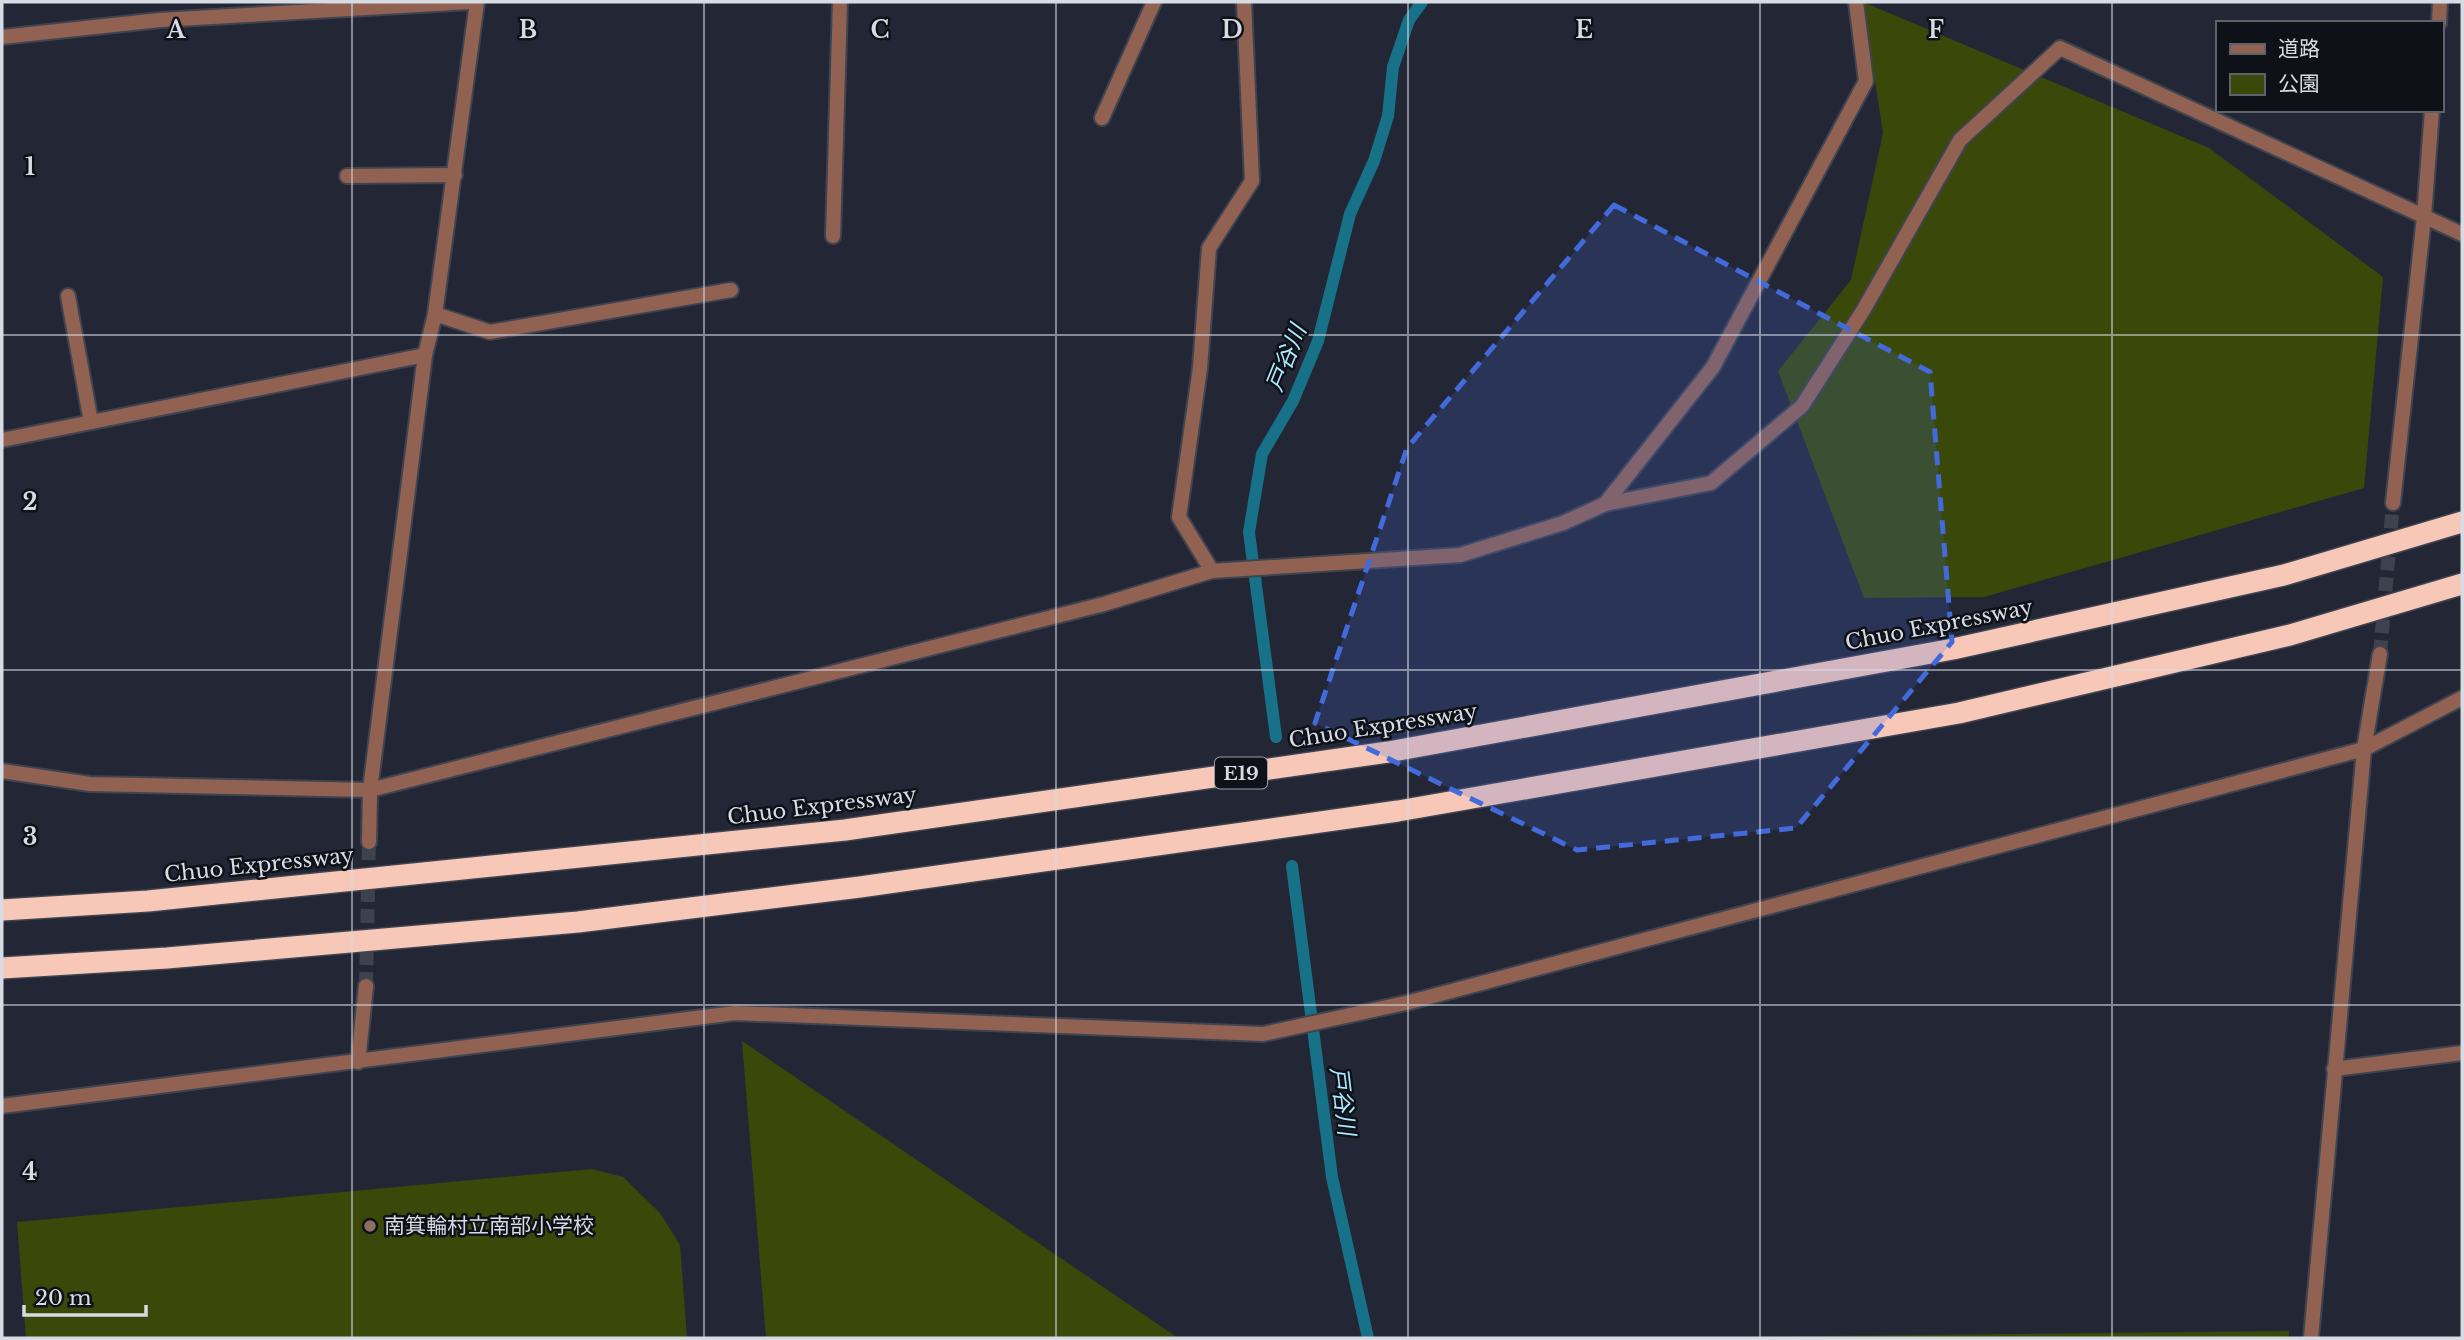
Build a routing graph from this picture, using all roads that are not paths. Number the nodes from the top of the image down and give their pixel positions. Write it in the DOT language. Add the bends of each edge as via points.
graph roads {
  1 [pos="470,2"];
  2 [pos="477,2"];
  3 [pos="840,2"];
  4 [pos="1154,2"];
  5 [pos="1244,2"];
  6 [pos="1856,2"];
  7 [pos="2440,2"];
  8 [pos="2439,21"];
  9 [pos="2,37"];
  10 [pos="2432,112"];
  11 [pos="1102,118"];
  12 [pos="455,174"];
  13 [pos="347,176"];
  14 [pos="2424,217"];
  15 [pos="2462,234"];
  16 [pos="833,236"];
  17 [pos="731,290"];
  18 [pos="68,296"];
  19 [pos="436,314"];
  20 [pos="425,355"];
  21 [pos="91,422"];
  22 [pos="2,440"];
  23 [pos="2393,503"];
  24 [pos="1605,504"];
  25 [pos="2462,522"];
  26 [pos="1219,570"];
  27 [pos="2462,584"];
  28 [pos="2380,654"];
  29 [pos="2462,698"];
  30 [pos="2364,749"];
  31 [pos="2,772"];
  32 [pos="370,790"];
  33 [pos="369,842"];
  34 [pos="2,910"];
  35 [pos="2,968"];
  36 [pos="366,986"];
  37 [pos="2462,1053"];
  38 [pos="358,1062"];
  39 [pos="2334,1069"];
  40 [pos="2,1106"];
  41 [pos="2311,1338"];
  1 -- 9 [label="street" via="160,20"];
  2 -- 12 [label="street"];
  3 -- 16 [label="street"];
  4 -- 11 [label="street"];
  5 -- 26 [label="street" via="1252,181 1209,248 1179,517"];
  6 -- 24 [label="street" via="1866,81 1713,367"];
  7 -- 8 [label="street"];
  10 -- 14 [label="street"];
  12 -- 13 [label="street"];
  12 -- 19 [label="street"];
  14 -- 15 [label="street"];
  14 -- 23 [label="street"];
  14 -- 24 [label="street" via="2060,48 1960,140 1864,309 1802,406 1711,483"];
  17 -- 19 [label="street" via="489,332"];
  18 -- 21 [label="street"];
  19 -- 20 [label="street"];
  20 -- 21 [label="street"];
  20 -- 32 [label="street"];
  21 -- 22 [label="street"];
  24 -- 26 [label="street" via="1563,523 1460,555"];
  25 -- 34 [label="highway, Chuo Expressway / E19" via="2284,575 1953,649 1388,752 845,830 148,901"];
  26 -- 32 [label="street" via="1091,607"];
  27 -- 35 [label="highway" via="2290,635 1959,713 1398,811 578,922"];
  28 -- 30 [label="street"];
  29 -- 30 [label="street"];
  30 -- 38 [label="street" via="1410,1002 1263,1034 735,1013"];
  30 -- 39 [label="street"];
  31 -- 32 [label="street" via="90,784"];
  32 -- 33 [label="street"];
  36 -- 38 [label="street"];
  37 -- 39 [label="street"];
  38 -- 40 [label="street"];
  39 -- 41 [label="street"];
}
